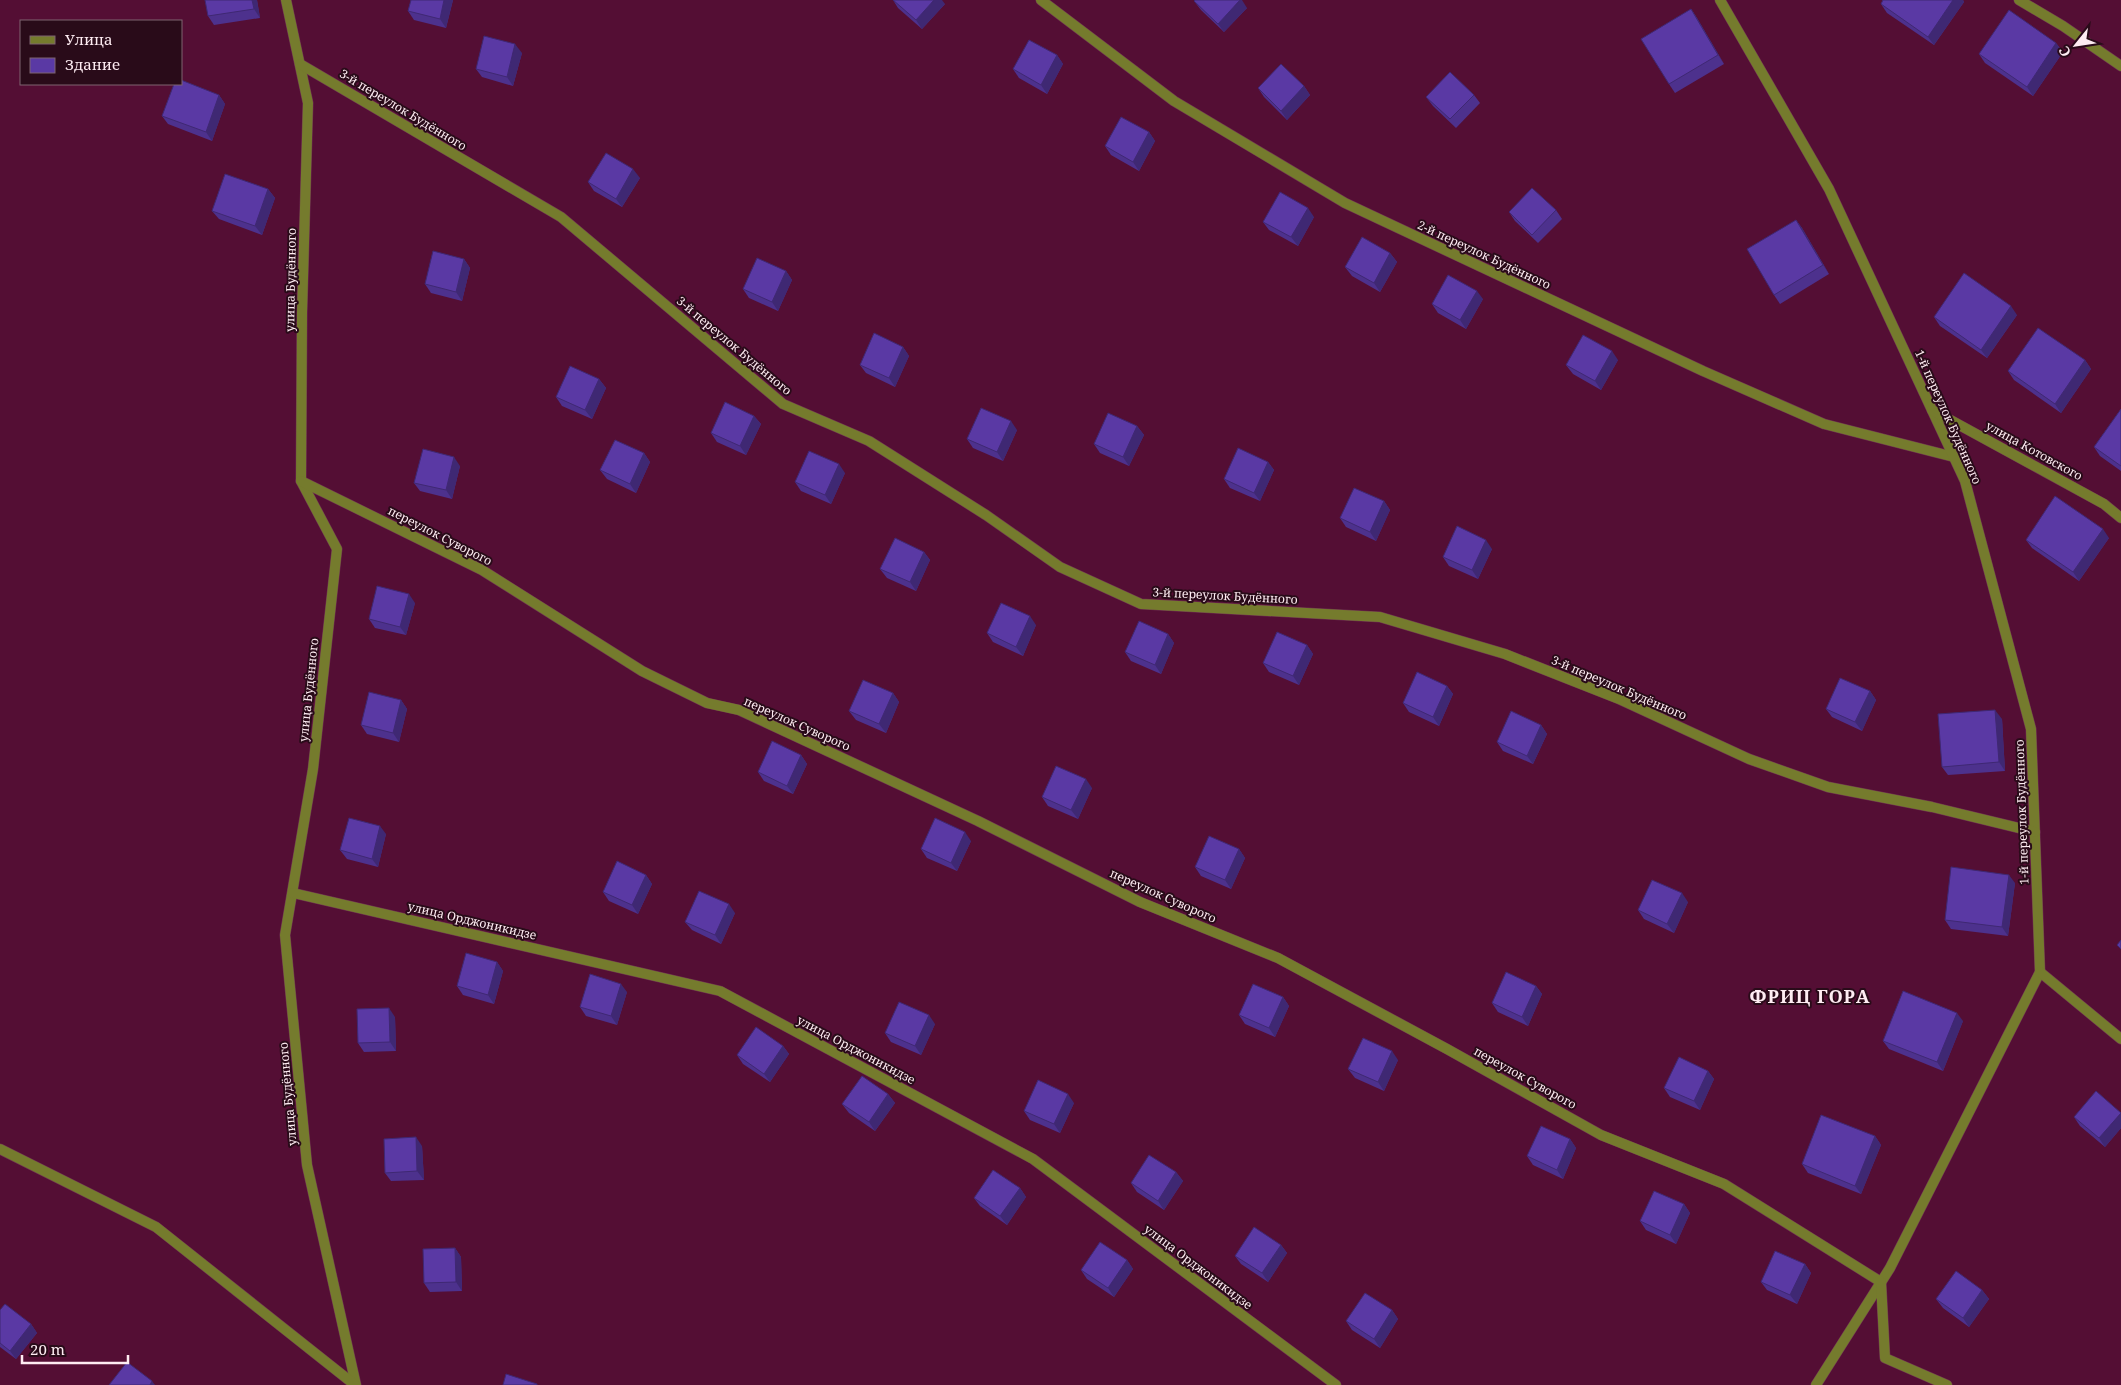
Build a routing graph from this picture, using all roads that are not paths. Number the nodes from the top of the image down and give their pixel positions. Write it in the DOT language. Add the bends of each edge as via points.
graph roads {
  1 [pos="286,0"];
  2 [pos="1041,0"];
  3 [pos="1720,0"];
  4 [pos="2019,0"];
  5 [pos="300,64"];
  6 [pos="2121,66"];
  7 [pos="1932,410"];
  8 [pos="1954,457"];
  9 [pos="301,481"];
  10 [pos="2121,518"];
  11 [pos="2035,832"];
  12 [pos="293,893"];
  13 [pos="2040,972"];
  14 [pos="2121,1039"];
  15 [pos="0,1149"];
  16 [pos="1881,1282"];
  17 [pos="356,1385"];
  18 [pos="1336,1385"];
  19 [pos="1816,1385"];
  20 [pos="1947,1385"];
  1 -- 5 [label="street, улица Будённого"];
  2 -- 8 [label="street, 2-й переулок Будённого" via="1174,101 1345,203 1668,355 1824,424"];
  3 -- 7 [label="street, 1-й переулок Будённого" via="1829,189"];
  4 -- 6 [label="street"];
  5 -- 9 [label="street, улица Будённого" via="308,103"];
  5 -- 11 [label="street, 3-й переулок Будённого" via="560,217 783,404 869,441 986,515 1060,567 1141,604 1380,617 1506,654 1619,699 1749,759 1828,787 1932,807"];
  7 -- 8 [label="street, 1-й переулок Будённого"];
  7 -- 10 [label="street, улица Котовского" via="2104,504"];
  8 -- 11 [label="street, 1-й переулок Будённого" via="1965,481 2031,729"];
  9 -- 12 [label="street, улица Будённого" via="337,549 313,769"];
  9 -- 16 [label="street, переулок Суворого" via="482,570 642,672 707,703 739,710 978,821 1140,902 1278,958 1601,1135 1724,1184"];
  11 -- 13 [label="street, 1-й переулок Будённого"];
  12 -- 17 [label="street, улица Будённого" via="285,935 307,1165"];
  12 -- 18 [label="street, улица Орджоникидзе" via="720,991 1033,1159"];
  13 -- 14 [label="street"];
  13 -- 16 [label="street"];
  15 -- 17 [label="street, улица Будённого" via="156,1227"];
  16 -- 19 [label="street"];
  16 -- 20 [label="street" via="1885,1358"];
}
